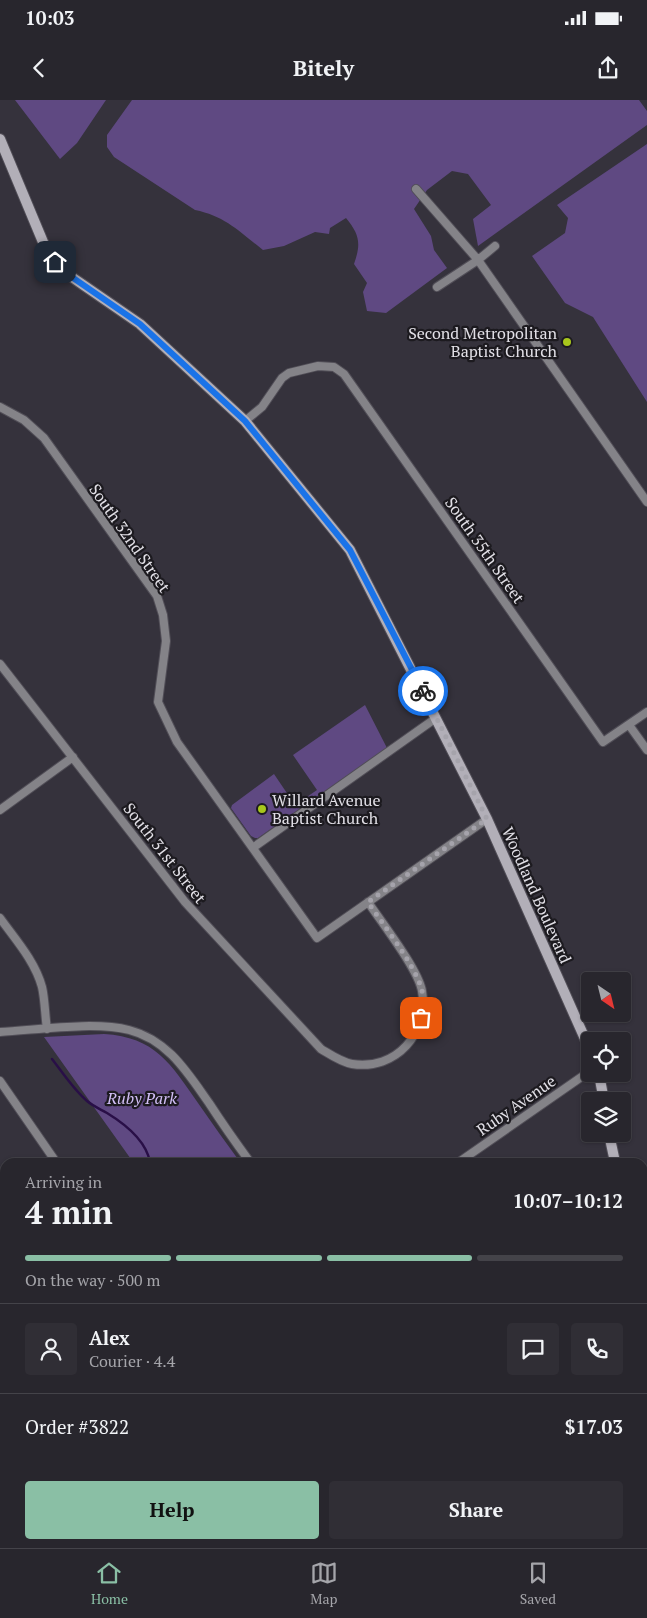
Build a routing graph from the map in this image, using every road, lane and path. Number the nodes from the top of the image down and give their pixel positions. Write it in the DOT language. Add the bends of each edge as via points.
graph roads {
  1 [pos="0,139"];
  2 [pos="416,189"];
  3 [pos="495,246"];
  4 [pos="478,260"];
  5 [pos="437,287"];
  6 [pos="0,407"];
  7 [pos="245,421"];
  8 [pos="647,502"];
  9 [pos="0,664"];
  10 [pos="647,712"];
  11 [pos="436,718"];
  12 [pos="629,725"];
  13 [pos="647,750"];
  14 [pos="73,757"];
  15 [pos="0,810"];
  16 [pos="487,819"];
  17 [pos="254,847"];
  18 [pos="368,902"];
  19 [pos="0,918"];
  20 [pos="47,1030"];
  21 [pos="0,1032"];
  22 [pos="582,1032"];
  23 [pos="581,1077"];
  24 [pos="0,1081"];
  25 [pos="611,1142"];
  26 [pos="53,1158"];
  27 [pos="247,1158"];
  28 [pos="465,1158"];
  29 [pos="614,1158"];
  1 -- 7 [label="street, Woodland Boulevard" via="48,252 63,271 140,324"];
  2 -- 4 [label="street"];
  3 -- 4 [label="street"];
  4 -- 5 [label="street"];
  4 -- 8 [label="street"];
  6 -- 17 [label="street, South 32nd Street" via="24,420 44,438 157,596 166,641 158,702 177,742"];
  7 -- 11 [label="street, Woodland Boulevard" via="350,550"];
  7 -- 12 [label="street, South 35th Street" via="262,407 289,373 318,366 334,367 344,374 603,742"];
  9 -- 14 [label="street, South 31st Street"];
  10 -- 12 [label="street"];
  11 -- 16 [label="street, Woodland Boulevard"];
  11 -- 17 [label="street"];
  12 -- 13 [label="street"];
  14 -- 15 [label="street"];
  14 -- 18 [label="street, South 31st Street" via="185,902 321,1049 352,1064 381,1063 397,1055 419,1028 424,1007 422,988 413,970"];
  16 -- 18 [label="street"];
  16 -- 22 [label="street, Woodland Boulevard"];
  17 -- 18 [label="street, South 32nd Street" via="317,938"];
  19 -- 20 [label="street" via="38,975"];
  20 -- 21 [label="street"];
  20 -- 27 [label="street" via="97,1026 128,1030 158,1043 183,1066"];
  23 -- 28 [label="street, Ruby Avenue"];
  24 -- 26 [label="street"];
  25 -- 29 [label="street"];
}
